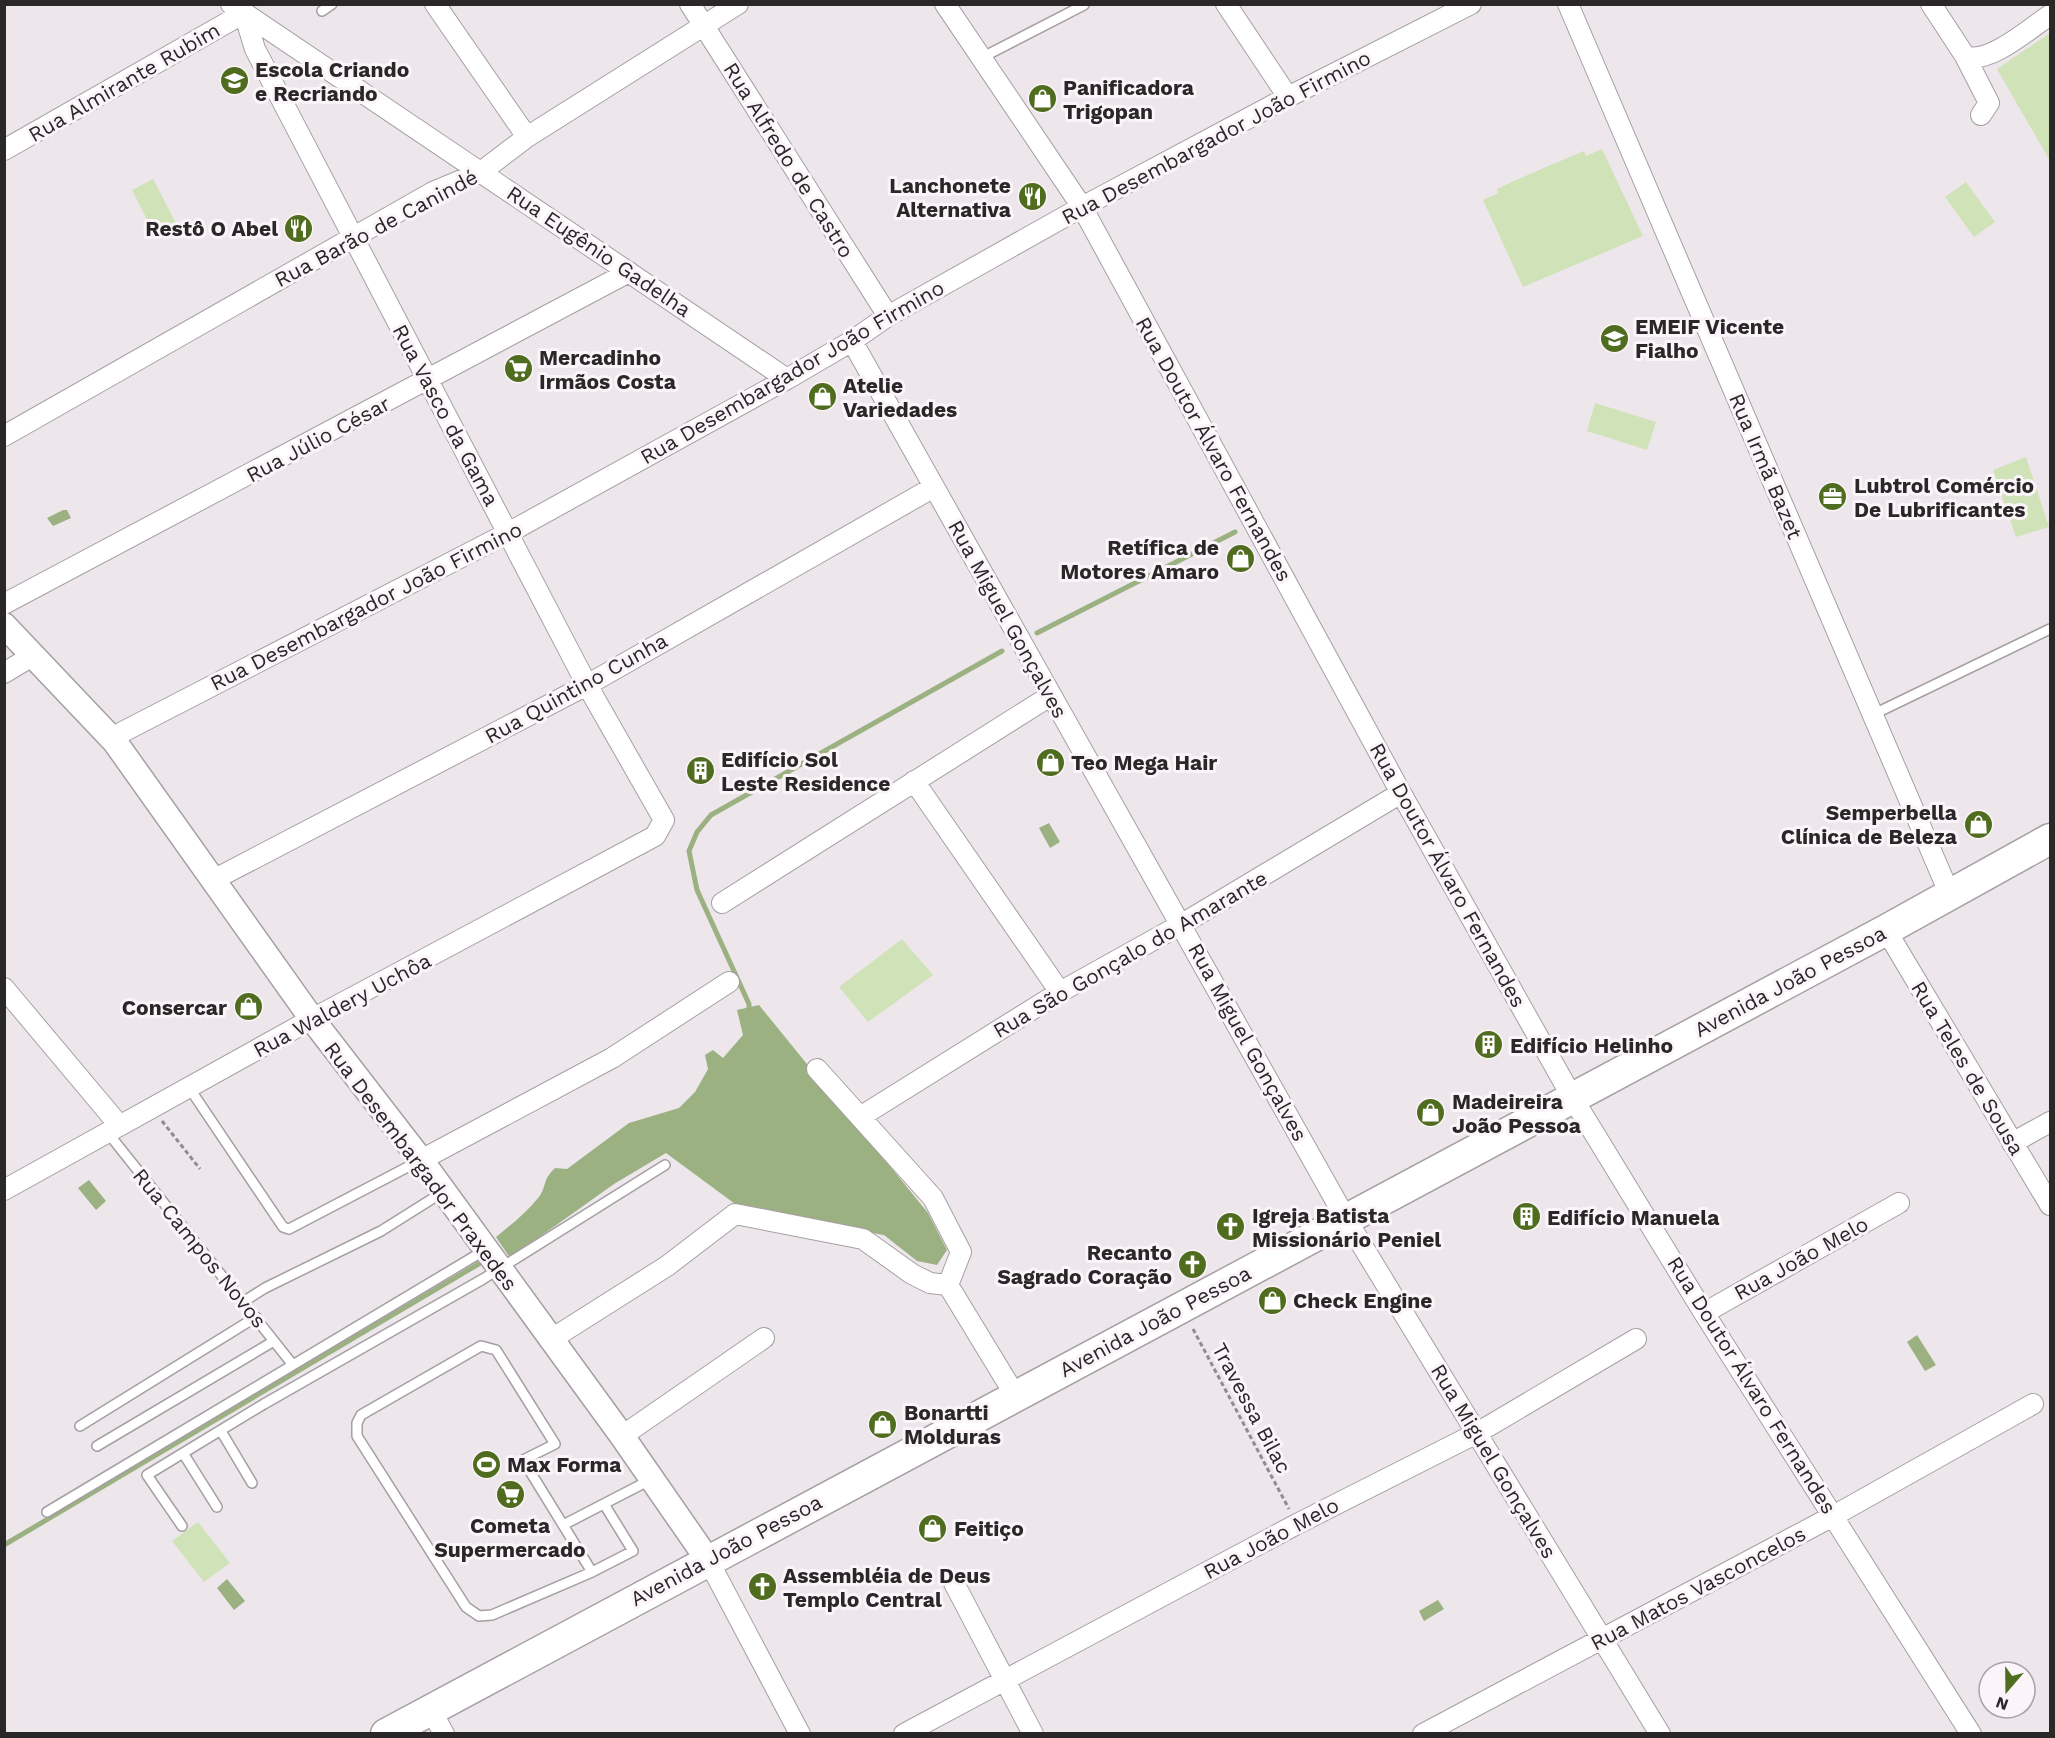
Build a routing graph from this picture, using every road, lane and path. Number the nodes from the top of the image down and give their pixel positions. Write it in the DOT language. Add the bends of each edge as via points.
graph roads {
  1 [pos="332,4"];
  2 [pos="435,4"];
  3 [pos="690,4"];
  4 [pos="738,4"];
  5 [pos="945,4"];
  6 [pos="1226,4"];
  7 [pos="1471,4"];
  8 [pos="1568,4"];
  9 [pos="1931,4"];
  10 [pos="1084,5"];
  11 [pos="237,9"];
  12 [pos="322,11"];
  13 [pos="2050,15"];
  14 [pos="703,24"];
  15 [pos="1965,56"];
  16 [pos="981,58"];
  17 [pos="1288,97"];
  18 [pos="1981,115"];
  19 [pos="527,137"];
  20 [pos="4,150"];
  21 [pos="481,172"];
  22 [pos="1082,207"];
  23 [pos="354,237"];
  24 [pos="629,272"];
  25 [pos="888,316"];
  26 [pos="852,341"];
  27 [pos="787,379"];
  28 [pos="428,381"];
  29 [pos="4,436"];
  30 [pos="934,487"];
  31 [pos="508,533"];
  32 [pos="4,604"];
  33 [pos="4,625"];
  34 [pos="2050,629"];
  35 [pos="34,655"];
  36 [pos="4,673"];
  37 [pos="587,685"];
  38 [pos="1050,696"];
  39 [pos="1872,715"];
  40 [pos="111,738"];
  41 [pos="914,781"];
  42 [pos="1401,792"];
  43 [pos="659,811"];
  44 [pos="2050,839"];
  45 [pos="213,880"];
  46 [pos="1950,895"];
  47 [pos="722,903"];
  48 [pos="1182,924"];
  49 [pos="1886,930"];
  50 [pos="729,982"];
  51 [pos="4,988"];
  52 [pos="1060,992"];
  53 [pos="312,1019"];
  54 [pos="817,1069"];
  55 [pos="190,1089"];
  56 [pos="1572,1097"];
  57 [pos="152,1108"];
  58 [pos="860,1117"];
  59 [pos="2050,1122"];
  60 [pos="113,1128"];
  61 [pos="2012,1143"];
  62 [pos="421,1160"];
  63 [pos="665,1165"];
  64 [pos="200,1168"];
  65 [pos="4,1190"];
  66 [pos="443,1192"];
  67 [pos="1899,1203"];
  68 [pos="2050,1205"];
  69 [pos="1346,1219"];
  70 [pos="497,1267"];
  71 [pos="948,1285"];
  72 [pos="243,1302"];
  73 [pos="1181,1307"];
  74 [pos="1704,1313"];
  75 [pos="256,1317"];
  76 [pos="764,1338"];
  77 [pos="1636,1339"];
  78 [pos="550,1340"];
  79 [pos="274,1341"];
  80 [pos="293,1365"];
  81 [pos="1015,1395"];
  82 [pos="2033,1404"];
  83 [pos="80,1426"];
  84 [pos="221,1431"];
  85 [pos="1478,1433"];
  86 [pos="622,1436"];
  87 [pos="97,1446"];
  88 [pos="183,1453"];
  89 [pos="652,1479"];
  90 [pos="252,1483"];
  91 [pos="604,1504"];
  92 [pos="217,1507"];
  93 [pos="47,1512"];
  94 [pos="1835,1515"];
  95 [pos="1297,1524"];
  96 [pos="563,1525"];
  97 [pos="182,1526"];
  98 [pos="708,1560"];
  99 [pos="592,1572"];
  100 [pos="954,1583"];
  101 [pos="1602,1640"];
  102 [pos="1006,1680"];
  103 [pos="438,1722"];
  104 [pos="386,1734"];
  105 [pos="800,1734"];
  106 [pos="904,1734"];
  107 [pos="1033,1734"];
  108 [pos="1423,1734"];
  109 [pos="1660,1734"];
  110 [pos="1971,1734"];
  1 -- 12 [label="lane"];
  2 -- 19 [label="street"];
  3 -- 14 [label="street, Rua Alfredo de Castro"];
  4 -- 14 [label="street, Rua Barão de Canindé"];
  5 -- 16 [label="street, Rua Doutor Álvaro Fernandes"];
  6 -- 17 [label="street"];
  7 -- 17 [label="street, Rua Desembargador João Firmino"];
  8 -- 39 [label="street, Rua Irmã Bazet"];
  9 -- 15 [label="street"];
  10 -- 16 [label="lane"];
  11 -- 20 [label="street, Rua Almirante Rubim"];
  11 -- 21 [label="street, Rua Eugênio Gadelha"];
  11 -- 23 [label="street, Rua Vasco da Gama"];
  13 -- 15 [label="street" via="1995,52 1980,58"];
  14 -- 19 [label="street, Rua Barão de Canindé"];
  14 -- 25 [label="street, Rua Alfredo de Castro"];
  15 -- 18 [label="street" via="1989,103"];
  16 -- 22 [label="street, Rua Doutor Álvaro Fernandes"];
  17 -- 22 [label="street, Rua Desembargador João Firmino"];
  19 -- 21 [label="street, Rua Barão de Canindé"];
  21 -- 23 [label="street, Rua Barão de Canindé" via="433,192"];
  21 -- 24 [label="street, Rua Eugênio Gadelha"];
  22 -- 25 [label="street, Rua Desembargador João Firmino"];
  22 -- 42 [label="street, Rua Doutor Álvaro Fernandes"];
  23 -- 28 [label="street, Rua Vasco da Gama"];
  23 -- 29 [label="street, Rua Barão de Canindé"];
  24 -- 27 [label="street, Rua Eugênio Gadelha"];
  24 -- 28 [label="street, Rua Júlio César"];
  25 -- 26 [label="street, Rua Desembargador João Firmino"];
  26 -- 27 [label="street, Rua Desembargador João Firmino"];
  26 -- 30 [label="street, Rua Miguel Gonçalves"];
  27 -- 31 [label="street, Rua Desembargador João Firmino"];
  28 -- 31 [label="street, Rua Vasco da Gama"];
  28 -- 32 [label="street, Rua Júlio César"];
  30 -- 37 [label="street, Rua Quintino Cunha"];
  30 -- 38 [label="street, Rua Miguel Gonçalves"];
  31 -- 37 [label="street, Rua Vasco da Gama"];
  31 -- 40 [label="street, Rua Desembargador João Firmino"];
  33 -- 35 [label="street, Rua Desembargador Praxedes"];
  34 -- 39 [label="lane"];
  35 -- 36 [label="street"];
  35 -- 40 [label="street, Rua Desembargador Praxedes"];
  37 -- 43 [label="street, Rua Vasco da Gama"];
  37 -- 45 [label="street, Rua Quintino Cunha"];
  38 -- 41 [label="street"];
  38 -- 48 [label="street, Rua Miguel Gonçalves"];
  39 -- 46 [label="street, Rua Irmã Bazet"];
  40 -- 45 [label="street, Rua Desembargador Praxedes"];
  41 -- 47 [label="street"];
  41 -- 52 [label="street"];
  42 -- 48 [label="street, Rua São Gonçalo do Amarante"];
  42 -- 56 [label="street, Rua Doutor Álvaro Fernandes"];
  43 -- 53 [label="street, Rua Waldery Uchôa" via="664,820 655,836"];
  44 -- 46 [label="main road, Avenida João Pessoa"];
  45 -- 53 [label="street, Rua Desembargador Praxedes"];
  46 -- 49 [label="main road, Avenida João Pessoa"];
  48 -- 52 [label="street, Rua São Gonçalo do Amarante"];
  48 -- 69 [label="street, Rua Miguel Gonçalves"];
  49 -- 56 [label="main road, Avenida João Pessoa"];
  49 -- 61 [label="street, Rua Teles de Sousa"];
  50 -- 62 [label="street" via="612,1058"];
  51 -- 60 [label="street, Rua Campos Novos"];
  52 -- 58 [label="street, Rua São Gonçalo do Amarante"];
  53 -- 55 [label="street, Rua Waldery Uchôa"];
  53 -- 62 [label="street, Rua Desembargador Praxedes"];
  54 -- 58 [label="street"];
  55 -- 57 [label="street, Rua Waldery Uchôa"];
  55 -- 62 [label="lane" via="283,1227 289,1229"];
  56 -- 69 [label="main road, Avenida João Pessoa"];
  56 -- 74 [label="street, Rua Doutor Álvaro Fernandes"];
  57 -- 60 [label="street, Rua Waldery Uchôa"];
  57 -- 64 [label="path"];
  58 -- 71 [label="street" via="933,1198 961,1252"];
  59 -- 61 [label="street"];
  60 -- 65 [label="street, Rua Waldery Uchôa"];
  60 -- 72 [label="lane, Rua Campos Novos"];
  61 -- 68 [label="street, Rua Teles de Sousa"];
  62 -- 66 [label="street, Rua Desembargador Praxedes"];
  63 -- 70 [label="lane"];
  66 -- 70 [label="street, Rua Desembargador Praxedes"];
  66 -- 72 [label="lane" via="381,1231"];
  67 -- 74 [label="street, Rua João Melo"];
  69 -- 73 [label="main road, Avenida João Pessoa"];
  69 -- 85 [label="street, Rua Miguel Gonçalves"];
  70 -- 78 [label="street, Rua Desembargador Praxedes"];
  70 -- 80 [label="lane"];
  70 -- 84 [label="lane"];
  71 -- 78 [label="street" via="912,1275 863,1239 735,1215 667,1266"];
  71 -- 81 [label="street"];
  72 -- 75 [label="lane, Rua Campos Novos"];
  73 -- 81 [label="main road, Avenida João Pessoa"];
  73 -- 95 [label="path, Travessa Bilac"];
  74 -- 94 [label="street, Rua Doutor Álvaro Fernandes"];
  75 -- 79 [label="lane, Rua Campos Novos"];
  75 -- 83 [label="lane"];
  76 -- 86 [label="street"];
  77 -- 85 [label="street, Rua João Melo"];
  78 -- 86 [label="street, Rua Desembargador Praxedes"];
  79 -- 80 [label="lane, Rua Campos Novos"];
  79 -- 87 [label="lane"];
  80 -- 93 [label="lane"];
  81 -- 98 [label="main road, Avenida João Pessoa"];
  82 -- 94 [label="street, Rua Matos Vasconcelos"];
  84 -- 88 [label="lane"];
  84 -- 90 [label="lane"];
  85 -- 95 [label="street, Rua João Melo"];
  85 -- 101 [label="street, Rua Miguel Gonçalves"];
  86 -- 89 [label="street, Rua Desembargador Praxedes"];
  88 -- 92 [label="lane"];
  88 -- 97 [label="lane" via="147,1475"];
  89 -- 91 [label="lane"];
  89 -- 98 [label="street, Rua Desembargador Praxedes"];
  91 -- 96 [label="lane"];
  91 -- 99 [label="lane" via="633,1551"];
  94 -- 101 [label="street, Rua Matos Vasconcelos"];
  94 -- 110 [label="street, Rua Doutor Álvaro Fernandes"];
  95 -- 102 [label="street, Rua João Melo"];
  96 -- 99 [label="lane"];
  96 -- 99 [label="lane" via="523,1460 555,1443 496,1350 481,1346 361,1414 357,1436 466,1607 479,1616 492,1615"];
  98 -- 103 [label="main road, Avenida João Pessoa"];
  98 -- 105 [label="street, Rua Desembargador Praxedes"];
  100 -- 102 [label="street"];
  101 -- 108 [label="street, Rua Matos Vasconcelos"];
  101 -- 109 [label="street, Rua Miguel Gonçalves"];
  102 -- 106 [label="street, Rua João Melo"];
  102 -- 107 [label="street"];
  103 -- 104 [label="main road, Avenida João Pessoa"];
}
